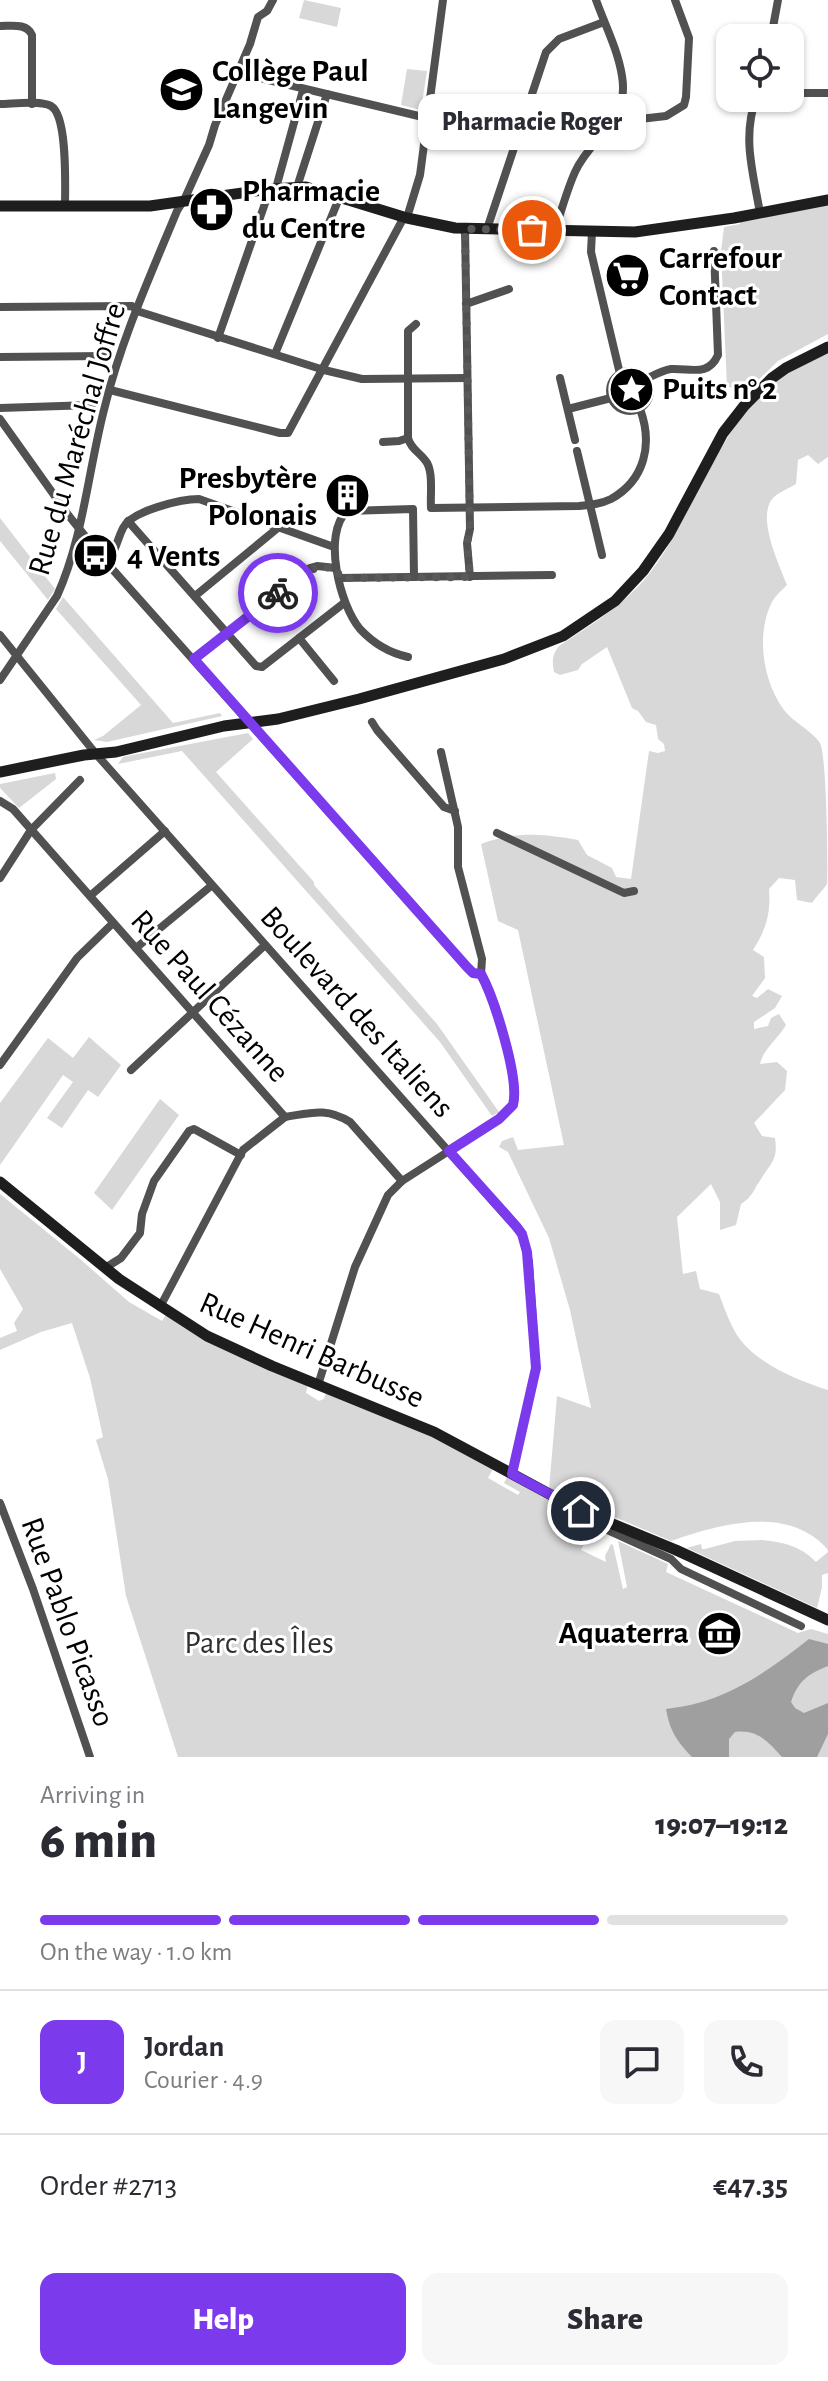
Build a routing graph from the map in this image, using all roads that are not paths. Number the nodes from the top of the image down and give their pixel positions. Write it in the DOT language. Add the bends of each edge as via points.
graph roads {
  1 [pos="273,0"];
  2 [pos="443,0"];
  3 [pos="596,0"];
  4 [pos="675,0"];
  5 [pos="778,0"];
  6 [pos="604,22"];
  7 [pos="774,24"];
  8 [pos="0,26"];
  9 [pos="239,73"];
  10 [pos="303,90"];
  11 [pos="804,93"];
  12 [pos="828,93"];
  13 [pos="327,94"];
  14 [pos="0,104"];
  15 [pos="32,104"];
  16 [pos="752,112"];
  17 [pos="427,118"];
  18 [pos="614,122"];
  19 [pos="297,187"];
  20 [pos="273,188"];
  21 [pos="340,196"];
  22 [pos="828,200"];
  23 [pos="182,202"];
  24 [pos="0,206"];
  25 [pos="65,207"];
  26 [pos="760,213"];
  27 [pos="407,214"];
  28 [pos="465,229"];
  29 [pos="487,229"];
  30 [pos="555,231"];
  31 [pos="592,231"];
  32 [pos="714,251"];
  33 [pos="509,289"];
  34 [pos="466,304"];
  35 [pos="0,307"];
  36 [pos="137,311"];
  37 [pos="416,324"];
  38 [pos="218,338"];
  39 [pos="828,347"];
  40 [pos="275,354"];
  41 [pos="106,356"];
  42 [pos="0,357"];
  43 [pos="324,370"];
  44 [pos="620,374"];
  45 [pos="467,378"];
  46 [pos="560,378"];
  47 [pos="408,379"];
  48 [pos="646,379"];
  49 [pos="110,390"];
  50 [pos="611,398"];
  51 [pos="92,405"];
  52 [pos="0,408"];
  53 [pos="568,409"];
  54 [pos="640,409"];
  55 [pos="0,419"];
  56 [pos="408,438"];
  57 [pos="575,440"];
  58 [pos="383,442"];
  59 [pos="577,451"];
  60 [pos="590,505"];
  61 [pos="469,508"];
  62 [pos="128,521"];
  63 [pos="279,527"];
  64 [pos="80,529"];
  65 [pos="334,547"];
  66 [pos="602,555"];
  67 [pos="106,562"];
  68 [pos="336,568"];
  69 [pos="552,575"];
  70 [pos="414,577"];
  71 [pos="470,577"];
  72 [pos="340,578"];
  73 [pos="195,596"];
  74 [pos="344,603"];
  75 [pos="227,633"];
  76 [pos="0,635"];
  77 [pos="299,638"];
  78 [pos="16,655"];
  79 [pos="408,657"];
  80 [pos="194,659"];
  81 [pos="0,680"];
  82 [pos="334,681"];
  83 [pos="249,722"];
  84 [pos="372,722"];
  85 [pos="441,752"];
  86 [pos="96,754"];
  87 [pos="0,772"];
  88 [pos="80,780"];
  89 [pos="0,801"];
  90 [pos="455,811"];
  91 [pos="31,830"];
  92 [pos="165,831"];
  93 [pos="497,833"];
  94 [pos="0,878"];
  95 [pos="211,886"];
  96 [pos="634,891"];
  97 [pos="90,896"];
  98 [pos="113,923"];
  99 [pos="265,945"];
  100 [pos="136,948"];
  101 [pos="481,974"];
  102 [pos="193,1011"];
  103 [pos="0,1065"];
  104 [pos="131,1070"];
  105 [pos="285,1117"];
  106 [pos="449,1151"];
  107 [pos="241,1155"];
  108 [pos="402,1181"];
  109 [pos="0,1182"];
  110 [pos="105,1268"];
  111 [pos="160,1307"];
  112 [pos="318,1385"];
  113 [pos="512,1474"];
  114 [pos="0,1503"];
  115 [pos="601,1527"];
  116 [pos="828,1620"];
  117 [pos="801,1626"];
  118 [pos="90,1757"];
  1 -- 9 [label="street, Rue du Maréchal Joffre" via="258,17"];
  2 -- 17 [label="street"];
  3 -- 6 [label="street"];
  4 -- 18 [label="street" via="689,38 684,105 666,116"];
  5 -- 7 [label="street"];
  6 -- 18 [label="street" via="622,76"];
  6 -- 29 [label="street" via="559,39 546,52"];
  8 -- 15 [label="street" via="30,29"];
  9 -- 10 [label="street"];
  9 -- 23 [label="street, Rue du Maréchal Joffre"];
  10 -- 13 [label="street"];
  10 -- 20 [label="street"];
  11 -- 12 [label="street"];
  13 -- 17 [label="street"];
  13 -- 19 [label="street"];
  14 -- 15 [label="street"];
  15 -- 25 [label="street" via="57,112 64,141"];
  16 -- 26 [label="street" via="748,142"];
  17 -- 27 [label="street" via="420,175"];
  18 -- 30 [label="street" via="575,172"];
  19 -- 20 [label="street"];
  19 -- 21 [label="street"];
  20 -- 23 [label="street"];
  20 -- 38 [label="street"];
  21 -- 27 [label="street"];
  21 -- 40 [label="street"];
  22 -- 26 [label="street"];
  23 -- 25 [label="street"];
  23 -- 36 [label="street, Rue du Maréchal Joffre"];
  24 -- 25 [label="street"];
  26 -- 31 [label="street" via="657,230"];
  27 -- 28 [label="street"];
  27 -- 43 [label="street"];
  28 -- 29 [label="street"];
  28 -- 34 [label="street"];
  29 -- 30 [label="street"];
  30 -- 31 [label="street"];
  31 -- 44 [label="street" via="591,252"];
  32 -- 48 [label="street" via="714,364 704,371 670,369"];
  33 -- 34 [label="street"];
  34 -- 45 [label="street"];
  35 -- 36 [label="street" via="132,306"];
  36 -- 38 [label="street"];
  36 -- 49 [label="street, Rue du Maréchal Joffre"];
  37 -- 47 [label="street" via="408,331"];
  38 -- 40 [label="street"];
  39 -- 83 [label="street" via="786,368 757,391 723,433 651,561 615,601 575,630 504,659 345,703"];
  40 -- 43 [label="street"];
  41 -- 42 [label="street"];
  43 -- 47 [label="street" via="362,379"];
  43 -- 49 [label="street" via="288,433"];
  44 -- 48 [label="street" via="634,372"];
  44 -- 50 [label="street" via="611,385"];
  45 -- 47 [label="street"];
  45 -- 61 [label="street"];
  46 -- 53 [label="street"];
  47 -- 56 [label="street"];
  48 -- 54 [label="street" via="649,398"];
  49 -- 64 [label="street, Rue du Maréchal Joffre"];
  50 -- 53 [label="street"];
  50 -- 54 [label="street" via="621,410"];
  51 -- 52 [label="street"];
  53 -- 57 [label="street"];
  54 -- 60 [label="street" via="647,441 638,472 612,498"];
  55 -- 64 [label="street"];
  56 -- 58 [label="street"];
  56 -- 61 [label="street" via="430,468 431,508"];
  59 -- 60 [label="street"];
  60 -- 61 [label="street"];
  60 -- 66 [label="street"];
  61 -- 71 [label="street"];
  62 -- 63 [label="street" via="199,499"];
  62 -- 67 [label="street"];
  62 -- 73 [label="street"];
  63 -- 65 [label="street"];
  63 -- 73 [label="street"];
  64 -- 67 [label="street"];
  64 -- 78 [label="street, Rue du Maréchal Joffre" via="57,596"];
  65 -- 68 [label="street"];
  65 -- 70 [label="street" via="345,512 413,509"];
  67 -- 80 [label="street"];
  68 -- 72 [label="street"];
  68 -- 75 [label="street" via="310,568"];
  69 -- 71 [label="street"];
  70 -- 71 [label="street"];
  70 -- 72 [label="street"];
  72 -- 74 [label="street"];
  73 -- 75 [label="street"];
  74 -- 77 [label="street"];
  74 -- 79 [label="street" via="366,635"];
  75 -- 77 [label="street" via="262,667"];
  75 -- 80 [label="street"];
  76 -- 78 [label="street, Boulevard des Italiens"];
  77 -- 82 [label="street"];
  78 -- 81 [label="street, Rue du Maréchal Joffre"];
  78 -- 86 [label="street, Boulevard des Italiens"];
  80 -- 83 [label="street"];
  83 -- 86 [label="street"];
  83 -- 101 [label="street" via="467,967"];
  84 -- 90 [label="street" via="444,807"];
  85 -- 90 [label="street"];
  86 -- 87 [label="street"];
  86 -- 92 [label="street, Boulevard des Italiens"];
  88 -- 91 [label="street"];
  89 -- 91 [label="street, Rue Paul Cézanne"];
  90 -- 101 [label="street" via="456,858 482,959"];
  91 -- 94 [label="street"];
  91 -- 97 [label="street, Rue Paul Cézanne"];
  92 -- 95 [label="street, Boulevard des Italiens"];
  92 -- 97 [label="street"];
  93 -- 96 [label="street" via="624,893"];
  95 -- 99 [label="street, Boulevard des Italiens"];
  95 -- 100 [label="street"];
  97 -- 98 [label="street, Rue Paul Cézanne"];
  98 -- 100 [label="street, Rue Paul Cézanne"];
  98 -- 103 [label="street" via="77,958"];
  99 -- 102 [label="street"];
  99 -- 106 [label="street, Boulevard des Italiens"];
  100 -- 102 [label="street, Rue Paul Cézanne"];
  101 -- 106 [label="street" via="514,1083 513,1105"];
  102 -- 104 [label="street"];
  102 -- 105 [label="street, Rue Paul Cézanne"];
  105 -- 107 [label="street"];
  105 -- 108 [label="street, Rue Paul Cézanne" via="319,1112 340,1116"];
  106 -- 108 [label="street"];
  106 -- 113 [label="street, Boulevard des Italiens" via="516,1226 527,1252 536,1368"];
  107 -- 110 [label="street" via="189,1131 154,1181 140,1233 121,1258"];
  107 -- 111 [label="street"];
  108 -- 112 [label="street" via="388,1195 355,1267"];
  109 -- 110 [label="street, Rue Henri Barbusse"];
  110 -- 111 [label="street, Rue Henri Barbusse"];
  111 -- 112 [label="street, Rue Henri Barbusse" via="207,1336"];
  112 -- 113 [label="street, Rue Henri Barbusse" via="434,1432"];
  113 -- 116 [label="street, Rue Henri Barbusse" via="581,1511"];
  114 -- 118 [label="street, Rue Pablo Picasso"];
  115 -- 117 [label="street"];
}
